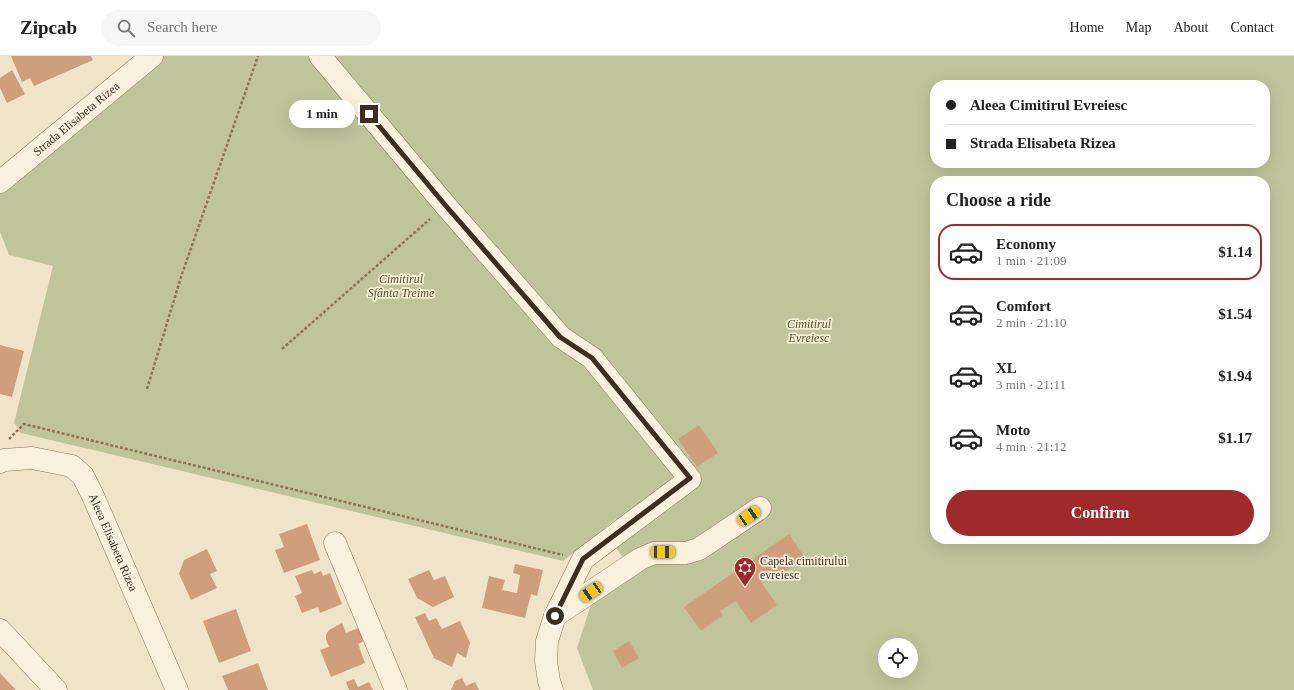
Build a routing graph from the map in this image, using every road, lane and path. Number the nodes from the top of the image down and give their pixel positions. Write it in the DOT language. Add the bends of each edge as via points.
graph roads {
  1 [pos="152,56"];
  2 [pos="258,56"];
  3 [pos="320,56"];
  4 [pos="0,182"];
  5 [pos="446,206"];
  6 [pos="282,349"];
  7 [pos="147,389"];
  8 [pos="2,452"];
  9 [pos="760,508"];
  10 [pos="334,543"];
  11 [pos="583,559"];
  12 [pos="555,616"];
  13 [pos="0,630"];
  14 [pos="56,690"];
  15 [pos="177,690"];
  16 [pos="396,690"];
  17 [pos="552,690"];
  1 -- 4 [label="street, Strada Elisabeta Rizea"];
  2 -- 7 [label="path" via="181,277"];
  3 -- 5 [label="street"];
  5 -- 6 [label="path"];
  5 -- 11 [label="street" via="560,337 592,358 690,478"];
  8 -- 11 [label="path" via="24,424"];
  8 -- 15 [label="street, Aleea Elisabeta Rizea" via="4,460 32,458 72,466 83,476"];
  9 -- 12 [label="street" via="699,549 686,553 654,553 640,559"];
  10 -- 16 [label="street"];
  11 -- 12 [label="street"];
  12 -- 17 [label="street" via="547,641 546,661"];
  13 -- 14 [label="street"];
}
